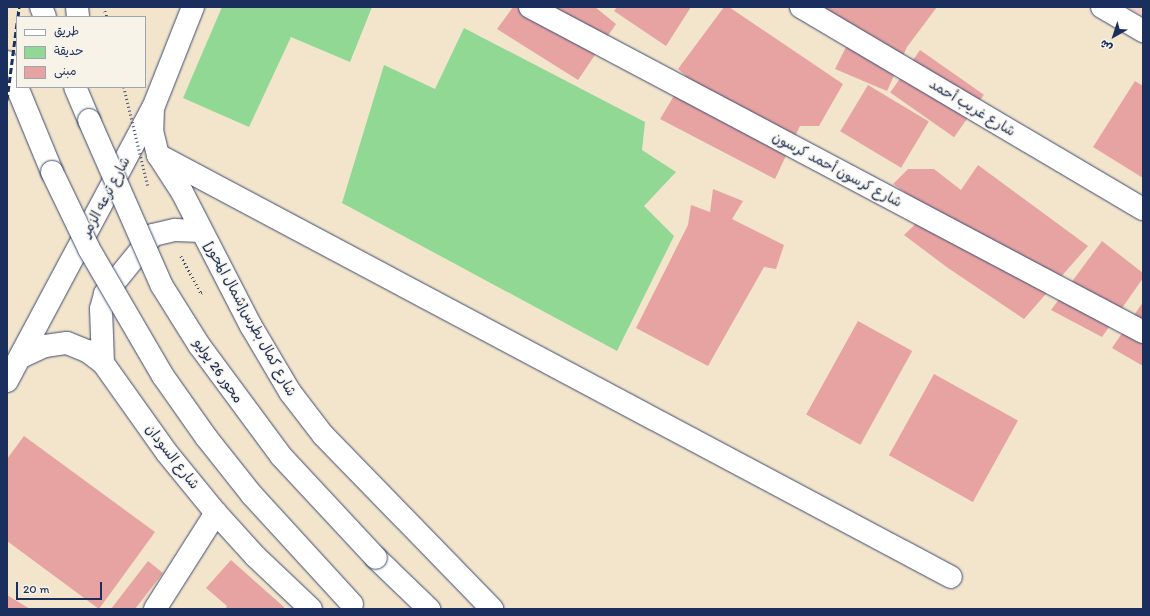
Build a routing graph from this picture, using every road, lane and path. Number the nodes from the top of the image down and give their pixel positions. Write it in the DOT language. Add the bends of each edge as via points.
graph roads {
  1 [pos="193,7"];
  2 [pos="530,7"];
  3 [pos="801,7"];
  4 [pos="1102,7"];
  5 [pos="1143,31"];
  6 [pos="7,62"];
  7 [pos="16,84"];
  8 [pos="17,88"];
  9 [pos="75,88"];
  10 [pos="86,88"];
  11 [pos="124,88"];
  12 [pos="153,108"];
  13 [pos="89,120"];
  14 [pos="158,155"];
  15 [pos="150,192"];
  16 [pos="1143,209"];
  17 [pos="201,232"];
  18 [pos="194,290"];
  19 [pos="198,296"];
  20 [pos="1143,332"];
  21 [pos="21,356"];
  22 [pos="103,363"];
  23 [pos="7,381"];
  24 [pos="216,514"];
  25 [pos="951,577"];
  26 [pos="355,606"];
  27 [pos="155,609"];
  28 [pos="311,609"];
  29 [pos="429,609"];
  30 [pos="492,609"];
  1 -- 12 [label="main road, شارع ترعه الزمر"];
  2 -- 20 [label="main road, شارع كرسون أحمد كرسون"];
  3 -- 16 [label="main road, شارع غريب أحمد"];
  4 -- 5 [label="main road"];
  6 -- 7 [label="main road"];
  8 -- 26 [label="main road, bridge" via="52,172 89,249 163,376 206,437 252,495"];
  9 -- 13 [label="main road, محور 26 يوليو"];
  10 -- 13 [label="main road"];
  11 -- 15 [label="path, bridge"];
  12 -- 14 [label="main road, شارع كمال بطرس[شمال المحور]" via="152,131"];
  12 -- 21 [label="main road, شارع ترعه الزمر"];
  13 -- 29 [label="main road, محور 26 يوليو, bridge" via="131,221 162,286 199,345 281,456 376,558"];
  14 -- 17 [label="main road, شارع كمال بطرس[شمال المحور]" via="182,192"];
  14 -- 25 [label="main road"];
  17 -- 22 [label="main road" via="175,230 153,235 105,294 101,309"];
  17 -- 30 [label="main road, شارع كمال بطرس[شمال المحور]" via="290,392 323,435"];
  18 -- 19 [label="path"];
  21 -- 22 [label="main road, شارع السودان" via="45,346 67,343 87,351"];
  21 -- 23 [label="main road, شارع ترعه الزمر"];
  22 -- 24 [label="main road, شارع السودان" via="167,453"];
  24 -- 27 [label="main road"];
  24 -- 28 [label="main road, شارع السودان" via="255,556"];
}
